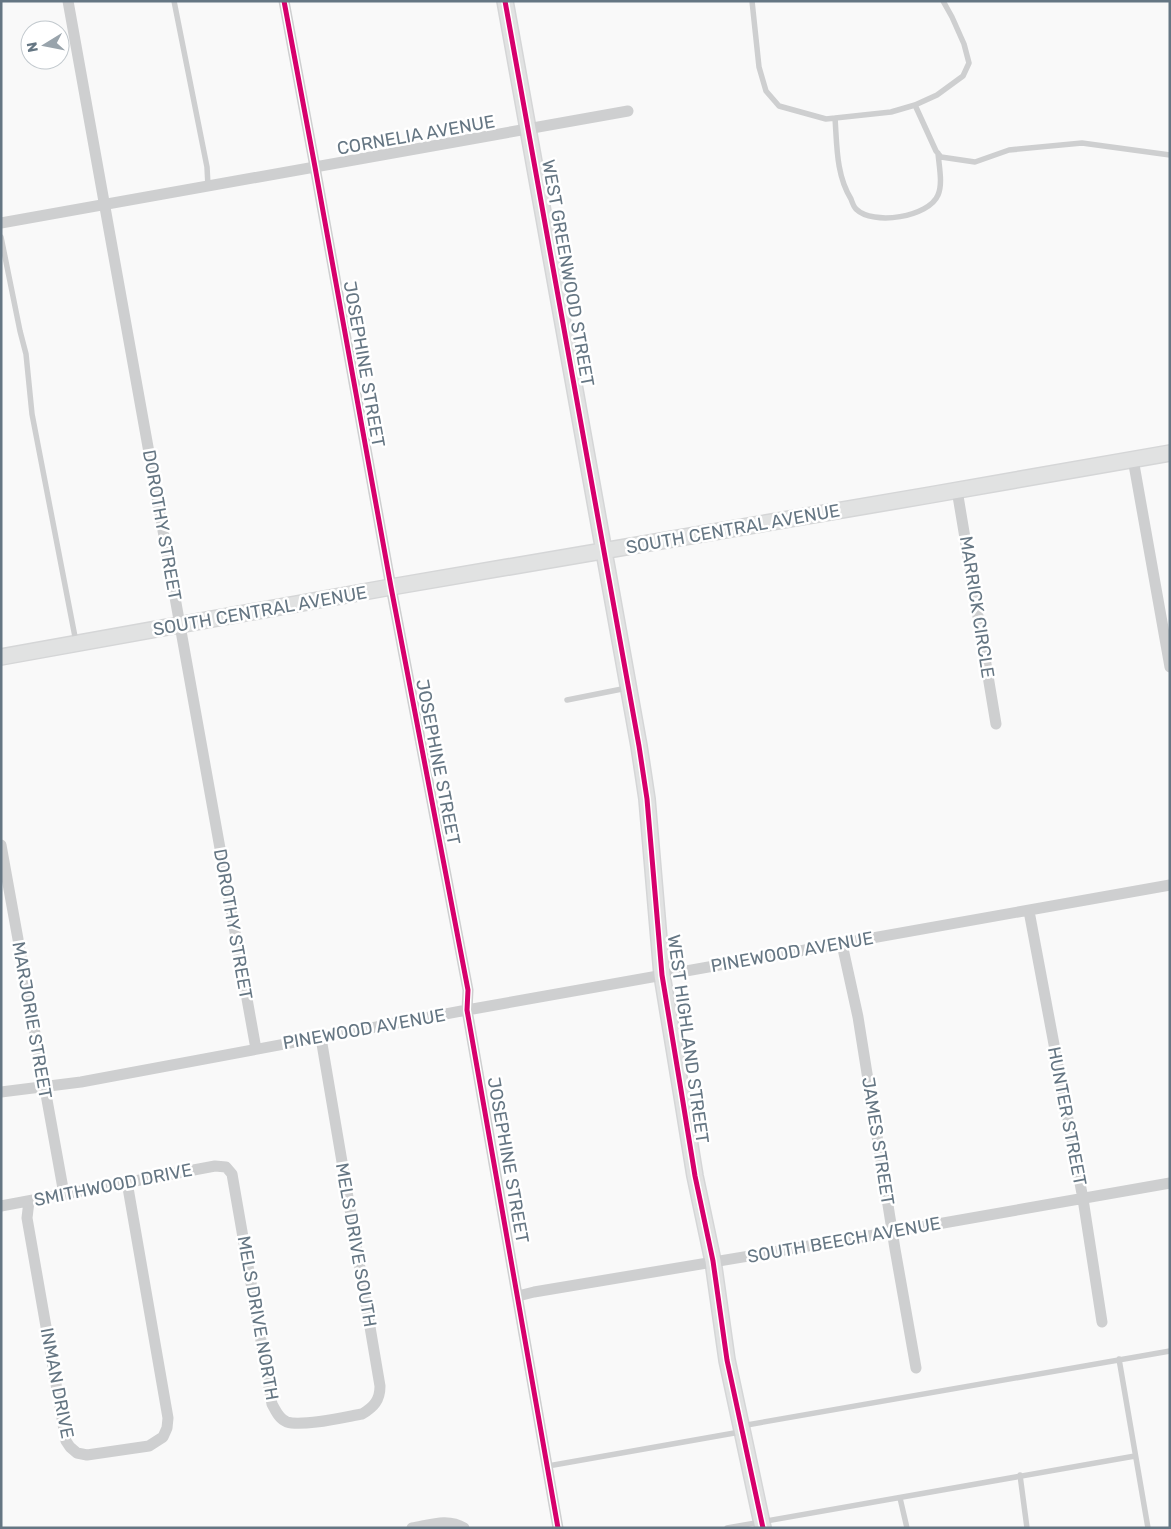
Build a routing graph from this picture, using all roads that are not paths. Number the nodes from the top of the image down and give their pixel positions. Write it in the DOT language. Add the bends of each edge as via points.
graph roads {
  1 [pos="68,1"];
  2 [pos="174,1"];
  3 [pos="284,1"];
  4 [pos="505,1"];
  5 [pos="752,1"];
  6 [pos="943,1"];
  7 [pos="915,105"];
  8 [pos="628,111"];
  9 [pos="835,118"];
  10 [pos="528,129"];
  11 [pos="938,153"];
  12 [pos="1170,155"];
  13 [pos="315,167"];
  14 [pos="208,186"];
  15 [pos="105,204"];
  16 [pos="1,222"];
  17 [pos="1,237"];
  18 [pos="1170,452"];
  19 [pos="1134,459"];
  20 [pos="957,490"];
  21 [pos="604,551"];
  22 [pos="391,587"];
  23 [pos="180,625"];
  24 [pos="76,644"];
  25 [pos="1,657"];
  26 [pos="1170,667"];
  27 [pos="629,688"];
  28 [pos="567,700"];
  29 [pos="996,724"];
  30 [pos="1,845"];
  31 [pos="1170,885"];
  32 [pos="1029,911"];
  33 [pos="842,944"];
  34 [pos="662,975"];
  35 [pos="467,1010"];
  36 [pos="321,1038"];
  37 [pos="256,1049"];
  38 [pos="45,1087"];
  39 [pos="1,1092"];
  40 [pos="226,1166"];
  41 [pos="127,1182"];
  42 [pos="1170,1183"];
  43 [pos="64,1194"];
  44 [pos="1083,1198"];
  45 [pos="29,1201"];
  46 [pos="1,1206"];
  47 [pos="892,1232"];
  48 [pos="713,1261"];
  49 [pos="518,1296"];
  50 [pos="1102,1322"];
  51 [pos="1170,1351"];
  52 [pos="1119,1359"];
  53 [pos="916,1368"];
  54 [pos="331,1419"];
  55 [pos="742,1429"];
  56 [pos="1135,1456"];
  57 [pos="548,1466"];
  58 [pos="1020,1475"];
  59 [pos="900,1498"];
  60 [pos="762,1524"];
  61 [pos="461,1526"];
  62 [pos="412,1528"];
  63 [pos="558,1528"];
  64 [pos="727,1528"];
  65 [pos="907,1528"];
  66 [pos="1027,1528"];
  67 [pos="1148,1528"];
  1 -- 15 [label="street, DOROTHY STREET"];
  2 -- 14 [label="lane"];
  3 -- 13 [label="street, JOSEPHINE STREET"];
  4 -- 10 [label="street, WEST GREENWOOD STREET"];
  5 -- 9 [label="lane" via="759,67 766,91 779,106 826,119"];
  6 -- 7 [label="lane" via="964,44 969,63 963,76 937,95"];
  7 -- 9 [label="lane" via="891,112"];
  7 -- 11 [label="lane"];
  8 -- 10 [label="street, CORNELIA AVENUE"];
  9 -- 11 [label="lane" via="838,164 846,192 857,209 870,218 894,218 932,204 938,195 940,182"];
  10 -- 13 [label="street, CORNELIA AVENUE"];
  10 -- 21 [label="street, WEST GREENWOOD STREET"];
  11 -- 12 [label="lane" via="941,157 975,162 1009,150 1082,143"];
  13 -- 14 [label="street, CORNELIA AVENUE"];
  13 -- 22 [label="street, JOSEPHINE STREET"];
  14 -- 15 [label="street, CORNELIA AVENUE"];
  15 -- 16 [label="street, CORNELIA AVENUE"];
  15 -- 23 [label="street, DOROTHY STREET"];
  17 -- 24 [label="lane" via="26,354 32,414"];
  18 -- 19 [label="street, SOUTH CENTRAL AVENUE"];
  19 -- 20 [label="street, SOUTH CENTRAL AVENUE"];
  19 -- 26 [label="street"];
  20 -- 21 [label="street, SOUTH CENTRAL AVENUE"];
  20 -- 29 [label="street, MARRICK CIRCLE"];
  21 -- 22 [label="street, SOUTH CENTRAL AVENUE"];
  21 -- 27 [label="street, WEST HIGHLAND STREET"];
  22 -- 23 [label="street, SOUTH CENTRAL AVENUE"];
  22 -- 35 [label="street, JOSEPHINE STREET" via="468,990"];
  23 -- 24 [label="street, SOUTH CENTRAL AVENUE"];
  23 -- 37 [label="street, DOROTHY STREET"];
  24 -- 25 [label="street, SOUTH CENTRAL AVENUE"];
  27 -- 28 [label="lane"];
  27 -- 34 [label="street, WEST HIGHLAND STREET" via="647,799"];
  30 -- 38 [label="street, MARJORIE STREET"];
  31 -- 32 [label="street, PINEWOOD AVENUE"];
  32 -- 33 [label="street, PINEWOOD AVENUE"];
  32 -- 44 [label="street, HUNTER STREET"];
  33 -- 34 [label="street, PINEWOOD AVENUE"];
  33 -- 47 [label="street, JAMES STREET" via="858,1017"];
  34 -- 35 [label="street, PINEWOOD AVENUE"];
  34 -- 48 [label="street, WEST HIGHLAND STREET" via="695,1176"];
  35 -- 36 [label="street, PINEWOOD AVENUE"];
  35 -- 49 [label="street, JOSEPHINE STREET"];
  36 -- 37 [label="street, PINEWOOD AVENUE"];
  36 -- 54 [label="street, MELS DRIVE SOUTH" via="380,1386 380,1396 370,1410"];
  37 -- 38 [label="street, PINEWOOD AVENUE"];
  38 -- 39 [label="street, PINEWOOD AVENUE"];
  38 -- 43 [label="street, MARJORIE STREET"];
  40 -- 41 [label="street, SMITHWOOD DRIVE"];
  40 -- 54 [label="street, MELS DRIVE NORTH" via="232,1174 272,1404 286,1422 298,1424"];
  41 -- 43 [label="street, SMITHWOOD DRIVE"];
  41 -- 45 [label="street, INMAN DRIVE" via="168,1418 168,1428 163,1437 149,1446 87,1455 77,1453 66,1441 27,1218"];
  42 -- 44 [label="street, SOUTH BEECH AVENUE"];
  43 -- 45 [label="street, SMITHWOOD DRIVE"];
  44 -- 47 [label="street, SOUTH BEECH AVENUE"];
  44 -- 50 [label="street, HUNTER STREET"];
  45 -- 46 [label="street, SMITHWOOD DRIVE"];
  47 -- 48 [label="street, SOUTH BEECH AVENUE"];
  47 -- 53 [label="street, JAMES STREET"];
  48 -- 49 [label="street, SOUTH BEECH AVENUE"];
  48 -- 55 [label="street, WEST HIGHLAND STREET"];
  49 -- 57 [label="street, JOSEPHINE STREET"];
  51 -- 52 [label="lane"];
  52 -- 55 [label="lane"];
  52 -- 56 [label="lane"];
  55 -- 57 [label="lane"];
  55 -- 60 [label="street, WEST HIGHLAND STREET"];
  56 -- 58 [label="lane"];
  56 -- 67 [label="lane"];
  57 -- 63 [label="street, JOSEPHINE STREET"];
  58 -- 59 [label="lane"];
  58 -- 66 [label="lane"];
  59 -- 60 [label="lane"];
  59 -- 65 [label="lane"];
  60 -- 64 [label="lane"];
  61 -- 62 [label="street" via="447,1522"];
}
